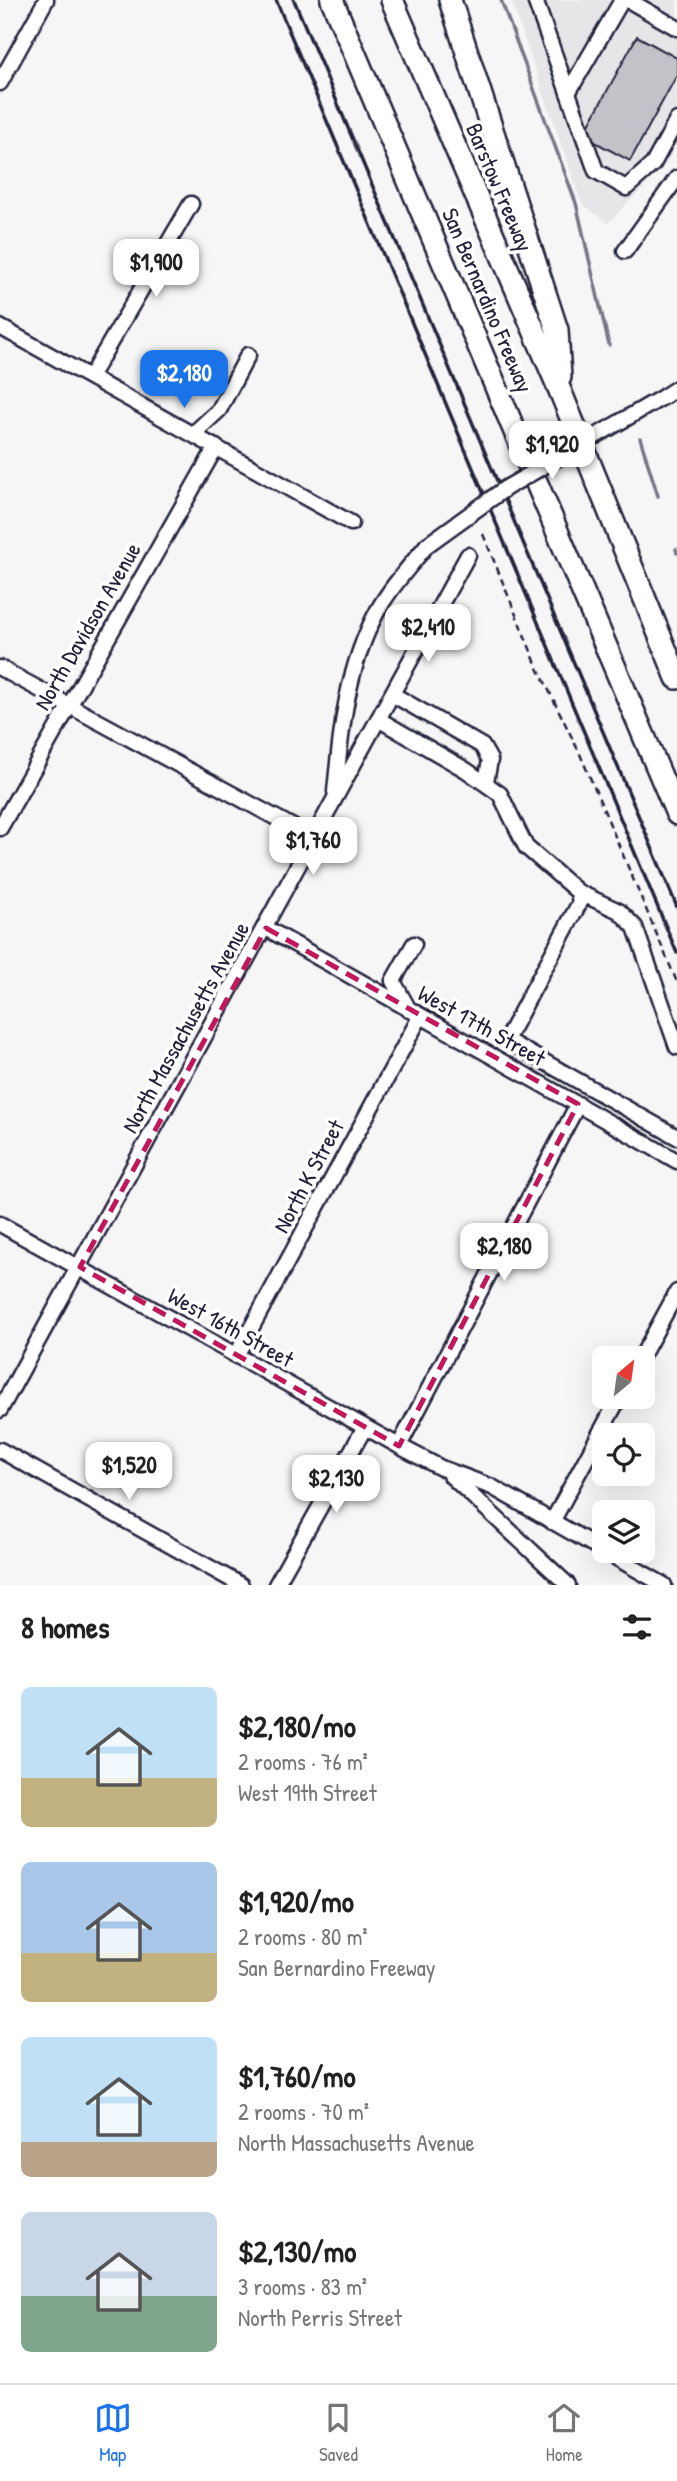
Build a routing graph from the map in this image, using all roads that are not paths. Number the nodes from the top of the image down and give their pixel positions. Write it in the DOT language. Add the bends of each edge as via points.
graph roads {
  1 [pos="46,0"];
  2 [pos="332,0"];
  3 [pos="392,0"];
  4 [pos="450,0"];
  5 [pos="535,0"];
  6 [pos="622,0"];
  7 [pos="628,0"];
  8 [pos="677,28"];
  9 [pos="0,83"];
  10 [pos="568,93"];
  11 [pos="677,120"];
  12 [pos="677,178"];
  13 [pos="191,204"];
  14 [pos="625,251"];
  15 [pos="0,327"];
  16 [pos="248,355"];
  17 [pos="90,377"];
  18 [pos="677,388"];
  19 [pos="561,393"];
  20 [pos="193,434"];
  21 [pos="216,447"];
  22 [pos="351,523"];
  23 [pos="468,555"];
  24 [pos="0,668"];
  25 [pos="677,678"];
  26 [pos="393,694"];
  27 [pos="68,705"];
  28 [pos="378,719"];
  29 [pos="486,782"];
  30 [pos="334,801"];
  31 [pos="677,814"];
  32 [pos="0,828"];
  33 [pos="314,839"];
  34 [pos="578,892"];
  35 [pos="266,928"];
  36 [pos="414,944"];
  37 [pos="415,1014"];
  38 [pos="677,1047"];
  39 [pos="578,1104"];
  40 [pos="677,1137"];
  41 [pos="677,1161"];
  42 [pos="0,1224"];
  43 [pos="80,1267"];
  44 [pos="677,1292"];
  45 [pos="648,1346"];
  46 [pos="236,1356"];
  47 [pos="613,1409"];
  48 [pos="0,1410"];
  49 [pos="365,1427"];
  50 [pos="399,1446"];
  51 [pos="0,1450"];
  52 [pos="441,1468"];
  53 [pos="552,1522"];
  54 [pos="241,1585"];
  55 [pos="276,1585"];
  56 [pos="568,1585"];
  57 [pos="664,1585"];
  1 -- 9 [label="street"];
  2 -- 31 [label="highway, San Bernardino Freeway"];
  3 -- 19 [label="highway, Barstow Freeway"];
  4 -- 19 [label="highway" via="557,330"];
  5 -- 10 [label="street"];
  6 -- 10 [label="street"];
  7 -- 8 [label="street"];
  10 -- 11 [label="street" via="596,171 626,188 653,164"];
  12 -- 14 [label="street"];
  13 -- 17 [label="street"];
  15 -- 17 [label="street"];
  16 -- 20 [label="street" via="219,410"];
  17 -- 20 [label="street"];
  18 -- 30 [label="street, bridge" via="506,488 427,545 379,608 355,663 345,698"];
  19 -- 25 [label="highway, San Bernardino Freeway"];
  20 -- 21 [label="street"];
  21 -- 22 [label="street"];
  21 -- 27 [label="street, North Davidson Avenue"];
  23 -- 26 [label="street, North Massachusetts Avenue"];
  24 -- 27 [label="street"];
  26 -- 28 [label="street, North Massachusetts Avenue"];
  26 -- 29 [label="street" via="482,747 490,760"];
  27 -- 32 [label="street, North Davidson Avenue"];
  27 -- 33 [label="street"];
  28 -- 29 [label="street"];
  28 -- 30 [label="street, North Massachusetts Avenue"];
  29 -- 34 [label="street" via="500,794 526,847"];
  30 -- 33 [label="street, North Massachusetts Avenue"];
  33 -- 35 [label="street, North Massachusetts Avenue"];
  34 -- 38 [label="street" via="619,911 635,927"];
  34 -- 40 [label="street" via="580,902 506,1040"];
  35 -- 37 [label="street, West 17th Street"];
  35 -- 43 [label="street, North Massachusetts Avenue"];
  36 -- 37 [label="street" via="393,981"];
  37 -- 39 [label="street, West 17th Street"];
  37 -- 46 [label="street, North K Street"];
  39 -- 41 [label="street, West 17th Street"];
  39 -- 50 [label="street"];
  42 -- 43 [label="street, West 16th Street"];
  43 -- 46 [label="street, West 16th Street"];
  43 -- 48 [label="street, North Massachusetts Avenue"];
  44 -- 45 [label="street"];
  46 -- 49 [label="street, West 16th Street"];
  47 -- 53 [label="street"];
  49 -- 50 [label="street, West 16th Street"];
  49 -- 55 [label="street"];
  50 -- 52 [label="street, West 16th Street"];
  51 -- 54 [label="street"];
  52 -- 53 [label="street, West 16th Street" via="492,1488"];
  52 -- 56 [label="street, West 16th Street"];
  53 -- 57 [label="street, West 16th Street"];
}
